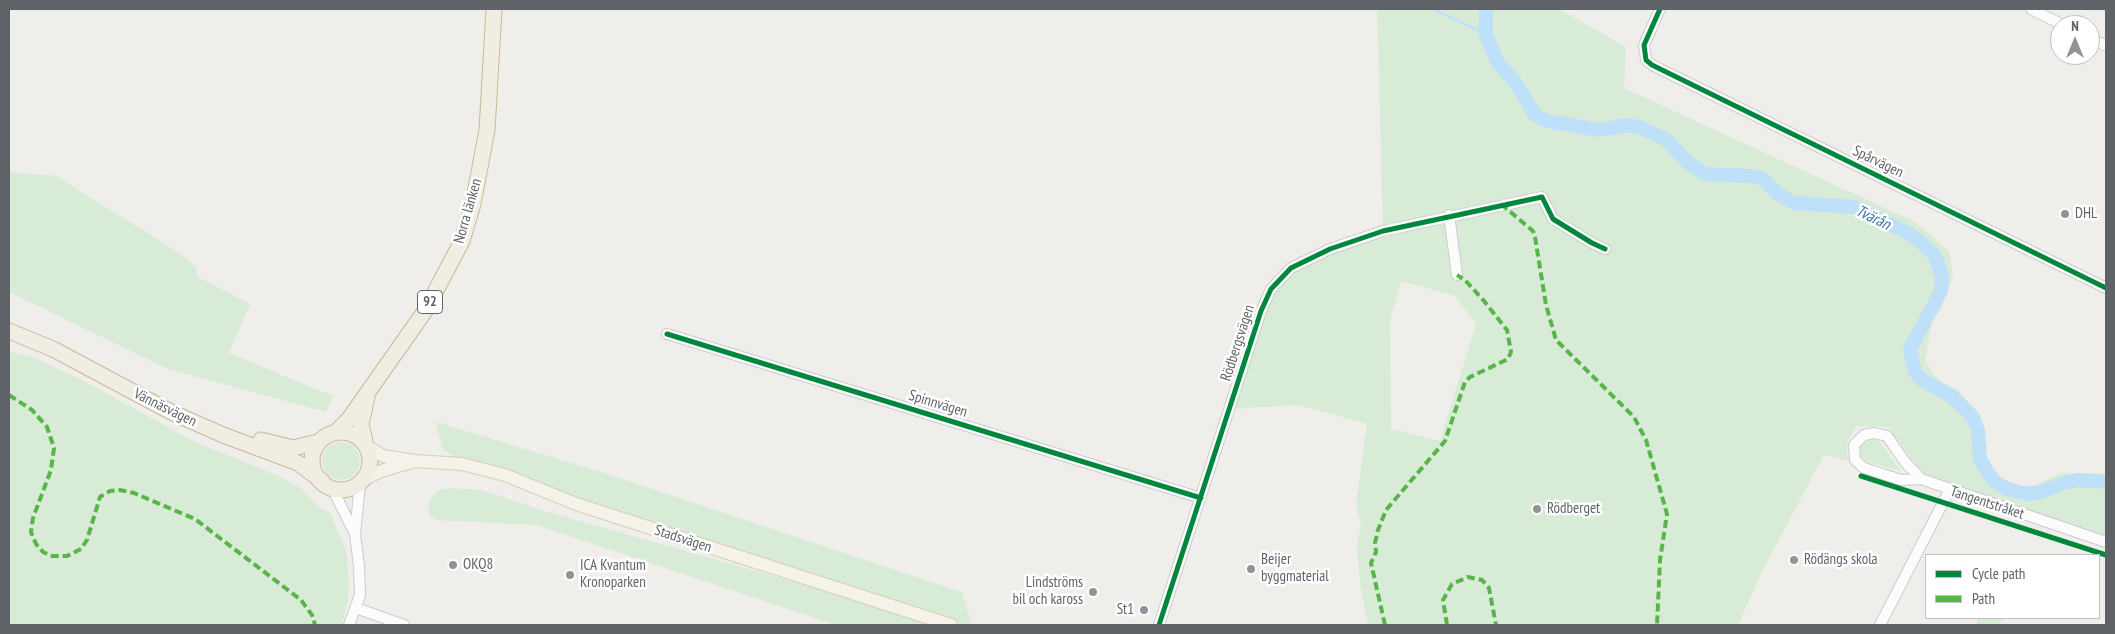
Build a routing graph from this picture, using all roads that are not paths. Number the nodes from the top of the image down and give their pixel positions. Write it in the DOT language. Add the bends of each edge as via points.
graph roads {
  1 [pos="494,9"];
  2 [pos="1660,9"];
  3 [pos="2030,9"];
  4 [pos="2043,12"];
  5 [pos="1448,215"];
  6 [pos="1605,248"];
  7 [pos="1457,275"];
  8 [pos="2106,288"];
  9 [pos="9,322"];
  10 [pos="9,332"];
  11 [pos="667,334"];
  12 [pos="369,389"];
  13 [pos="336,432"];
  14 [pos="318,442"];
  15 [pos="366,444"];
  16 [pos="415,461"];
  17 [pos="1921,479"];
  18 [pos="362,482"];
  19 [pos="327,485"];
  20 [pos="1950,489"];
  21 [pos="1201,498"];
  22 [pos="355,534"];
  23 [pos="2106,542"];
  24 [pos="356,608"];
  25 [pos="349,625"];
  26 [pos="404,625"];
  27 [pos="950,625"];
  28 [pos="1159,625"];
  29 [pos="1880,625"];
  1 -- 12 [label="highway, Norra länken / 92" via="487,130 473,204 462,241 426,310"];
  2 -- 8 [label="street, Spårvägen" via="1646,37 1643,53 1652,65"];
  3 -- 4 [label="street"];
  5 -- 6 [label="street, Rödbergsvägen" via="1542,197 1553,219"];
  5 -- 7 [label="street"];
  5 -- 21 [label="street, Rödbergsvägen" via="1383,231 1330,249 1291,268 1271,289 1260,311"];
  9 -- 14 [label="highway, Vännäsvägen / 92" via="66,345 191,411 246,434 292,448"];
  10 -- 19 [label="highway, Vännäsvägen" via="53,349 222,436 298,464"];
  11 -- 21 [label="street, Spinnvägen"];
  12 -- 13 [label="highway, Norra länken / 92"];
  12 -- 15 [label="highway, Norra länken / 92" via="361,424"];
  13 -- 14 [label="highway, 92"];
  13 -- 15 [label="highway" via="346,432"];
  14 -- 19 [label="highway" via="313,465"];
  15 -- 16 [label="main road, Stadsvägen" via="383,456"];
  15 -- 18 [label="highway, 92" via="370,465"];
  16 -- 18 [label="main road, Stadsvägen" via="381,471"];
  16 -- 27 [label="main road, Stadsvägen" via="462,464 505,475 576,504"];
  17 -- 17 [label="street" via="1887,436 1864,435 1854,445 1855,460 1864,468 1901,480"];
  17 -- 20 [label="street"];
  18 -- 19 [label="highway" via="352,488"];
  18 -- 22 [label="street"];
  19 -- 22 [label="street"];
  20 -- 23 [label="street"];
  20 -- 29 [label="street"];
  21 -- 28 [label="street, Rödbergsvägen"];
  22 -- 24 [label="street" via="360,595"];
  24 -- 25 [label="street"];
  24 -- 26 [label="street"];
}
